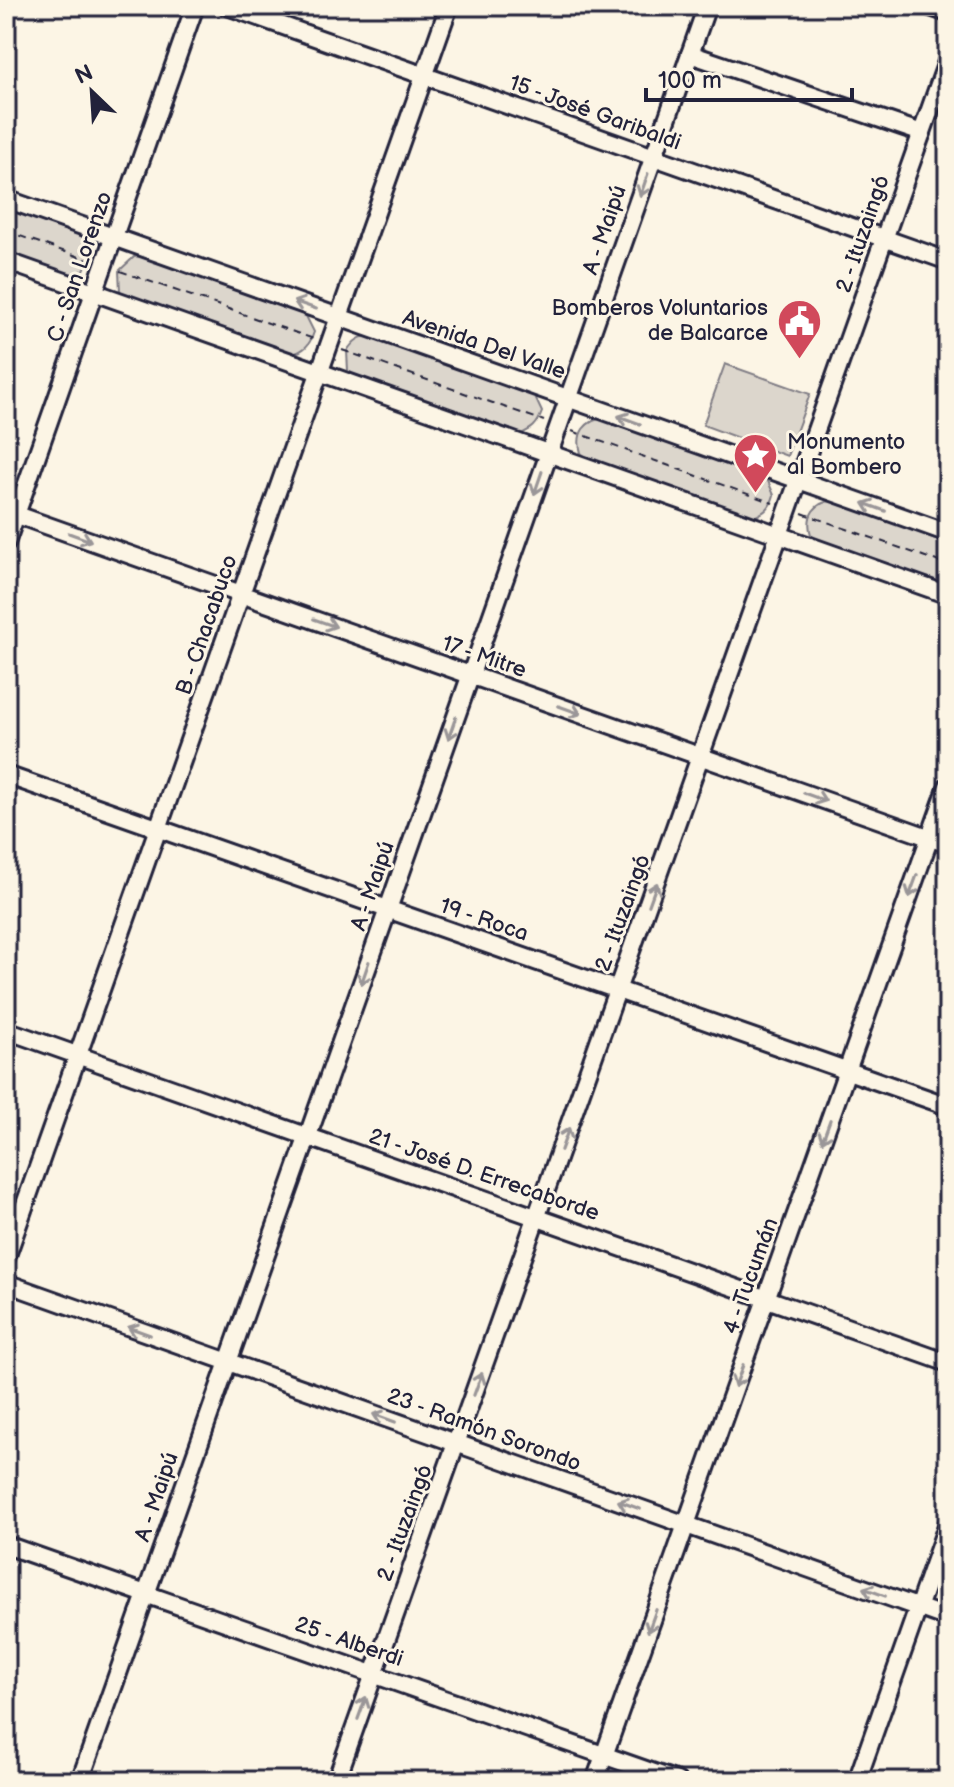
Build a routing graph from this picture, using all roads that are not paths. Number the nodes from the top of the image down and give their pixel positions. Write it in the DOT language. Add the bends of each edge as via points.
graph roads {
  1 [pos="195,6"];
  2 [pos="227,6"];
  3 [pos="449,6"];
  4 [pos="707,6"];
  5 [pos="928,6"];
  6 [pos="948,13"];
  7 [pos="690,54"];
  8 [pos="948,59"];
  9 [pos="424,76"];
  10 [pos="922,133"];
  11 [pos="654,157"];
  12 [pos="6,199"];
  13 [pos="84,227"];
  14 [pos="114,237"];
  15 [pos="885,239"];
  16 [pos="6,261"];
  17 [pos="948,261"];
  18 [pos="102,264"];
  19 [pos="63,282"];
  20 [pos="94,293"];
  21 [pos="339,317"];
  22 [pos="371,329"];
  23 [pos="332,346"];
  24 [pos="319,373"];
  25 [pos="350,383"];
  26 [pos="537,387"];
  27 [pos="568,398"];
  28 [pos="555,425"];
  29 [pos="516,442"];
  30 [pos="549,454"];
  31 [pos="800,481"];
  32 [pos="11,512"];
  33 [pos="948,533"];
  34 [pos="781,536"];
  35 [pos="6,543"];
  36 [pos="241,594"];
  37 [pos="948,595"];
  38 [pos="471,675"];
  39 [pos="702,757"];
  40 [pos="6,775"];
  41 [pos="948,786"];
  42 [pos="158,828"];
  43 [pos="930,838"];
  44 [pos="948,844"];
  45 [pos="388,909"];
  46 [pos="618,991"];
  47 [pos="6,1030"];
  48 [pos="78,1055"];
  49 [pos="847,1071"];
  50 [pos="948,1106"];
  51 [pos="308,1136"];
  52 [pos="537,1217"];
  53 [pos="6,1258"];
  54 [pos="6,1283"];
  55 [pos="766,1298"];
  56 [pos="228,1362"];
  57 [pos="948,1363"];
  58 [pos="457,1443"];
  59 [pos="948,1523"];
  60 [pos="686,1525"];
  61 [pos="6,1545"];
  62 [pos="146,1594"];
  63 [pos="918,1607"];
  64 [pos="948,1618"];
  65 [pos="374,1674"];
  66 [pos="604,1755"];
  67 [pos="80,1781"];
  68 [pos="336,1781"];
  69 [pos="595,1781"];
  70 [pos="677,1781"];
  71 [pos="857,1781"];
  1 -- 14 [label="street, C - San Lorenzo"];
  2 -- 9 [label="street, 15 - José Garibaldi"];
  3 -- 9 [label="street, B - Chacabuco"];
  4 -- 7 [label="street, A - Maipú"];
  5 -- 6 [label="street"];
  7 -- 10 [label="street"];
  7 -- 11 [label="street, A - Maipú"];
  8 -- 10 [label="street, 2 - Ituzaingó"];
  9 -- 11 [label="street, 15 - José Garibaldi"];
  9 -- 21 [label="street, B - Chacabuco"];
  10 -- 15 [label="street, 2 - Ituzaingó"];
  11 -- 15 [label="street, 15 - José Garibaldi"];
  11 -- 27 [label="street, A - Maipú, one-way"];
  12 -- 13 [label="street, Avenida Del Valle"];
  13 -- 14 [label="street, Avenida Del Valle"];
  13 -- 18 [label="street" via="101,249"];
  14 -- 18 [label="street, C - San Lorenzo"];
  21 -- 14 [label="street, Avenida Del Valle, one-way"];
  15 -- 17 [label="street, 15 - José Garibaldi"];
  15 -- 31 [label="street, 2 - Ituzaingó"];
  16 -- 19 [label="street"];
  18 -- 19 [label="street" via="80,282"];
  18 -- 20 [label="street, C - San Lorenzo"];
  19 -- 20 [label="street"];
  20 -- 24 [label="street"];
  20 -- 32 [label="street, C - San Lorenzo"];
  21 -- 22 [label="street, Avenida Del Valle"];
  21 -- 23 [label="street, B - Chacabuco"];
  22 -- 23 [label="street" via="353,328"];
  22 -- 26 [label="street, Avenida Del Valle"];
  23 -- 24 [label="street, B - Chacabuco"];
  23 -- 25 [label="street" via="333,361"];
  24 -- 25 [label="street"];
  24 -- 36 [label="street, B - Chacabuco"];
  25 -- 29 [label="street"];
  26 -- 27 [label="street, Avenida Del Valle"];
  26 -- 28 [label="street" via="554,410"];
  27 -- 28 [label="street, A - Maipú"];
  31 -- 27 [label="street, Avenida Del Valle, one-way"];
  28 -- 29 [label="street" via="533,443"];
  28 -- 30 [label="street, A - Maipú"];
  29 -- 30 [label="street"];
  30 -- 34 [label="street"];
  30 -- 38 [label="street, A - Maipú, one-way"];
  33 -- 31 [label="street, Avenida Del Valle, one-way"];
  31 -- 34 [label="street, 2 - Ituzaingó"];
  32 -- 35 [label="street, C - San Lorenzo"];
  32 -- 36 [label="street, 17 - Mitre, one-way"];
  34 -- 37 [label="street"];
  34 -- 39 [label="street, 2 - Ituzaingó"];
  36 -- 38 [label="street, 17 - Mitre, one-way"];
  36 -- 42 [label="street, B - Chacabuco"];
  38 -- 39 [label="street, 17 - Mitre, one-way"];
  38 -- 45 [label="street, A - Maipú, one-way"];
  39 -- 43 [label="street, 17 - Mitre, one-way"];
  46 -- 39 [label="street, 2 - Ituzaingó, one-way"];
  40 -- 42 [label="street, 19 - Roca"];
  41 -- 43 [label="street, 4 - Tucumán"];
  42 -- 45 [label="street, 19 - Roca"];
  42 -- 48 [label="street, B - Chacabuco"];
  43 -- 44 [label="street, 17 - Mitre"];
  43 -- 49 [label="street, 4 - Tucumán, one-way"];
  45 -- 46 [label="street, 19 - Roca"];
  45 -- 51 [label="street, A - Maipú, one-way"];
  46 -- 49 [label="street, 19 - Roca"];
  52 -- 46 [label="street, 2 - Ituzaingó, one-way"];
  47 -- 48 [label="street, 21 - José D. Errecaborde"];
  48 -- 51 [label="street, 21 - José D. Errecaborde"];
  48 -- 53 [label="street, B - Chacabuco"];
  49 -- 50 [label="street, 19 - Roca"];
  49 -- 55 [label="street, 4 - Tucumán, one-way"];
  51 -- 52 [label="street, 21 - José D. Errecaborde"];
  51 -- 56 [label="street, A - Maipú"];
  52 -- 55 [label="street, 21 - José D. Errecaborde"];
  58 -- 52 [label="street, 2 - Ituzaingó, one-way"];
  56 -- 54 [label="street, 23 - Ramón Sorondo, one-way"];
  55 -- 57 [label="street, 21 - José D. Errecaborde"];
  55 -- 60 [label="street, 4 - Tucumán, one-way"];
  58 -- 56 [label="street, 23 - Ramón Sorondo, one-way"];
  56 -- 62 [label="street, A - Maipú"];
  60 -- 58 [label="street, 23 - Ramón Sorondo, one-way"];
  58 -- 65 [label="street, 2 - Ituzaingó"];
  59 -- 63 [label="street"];
  63 -- 60 [label="street, 23 - Ramón Sorondo, one-way"];
  60 -- 66 [label="street, 4 - Tucumán, one-way"];
  61 -- 62 [label="street, 25 - Alberdi"];
  62 -- 65 [label="street, 25 - Alberdi"];
  62 -- 67 [label="street, A - Maipú"];
  63 -- 64 [label="street, 23 - Ramón Sorondo"];
  63 -- 71 [label="street"];
  65 -- 66 [label="street, 25 - Alberdi"];
  68 -- 65 [label="street, 2 - Ituzaingó, one-way"];
  66 -- 69 [label="street, 4 - Tucumán"];
  66 -- 70 [label="street, 25 - Alberdi"];
}
